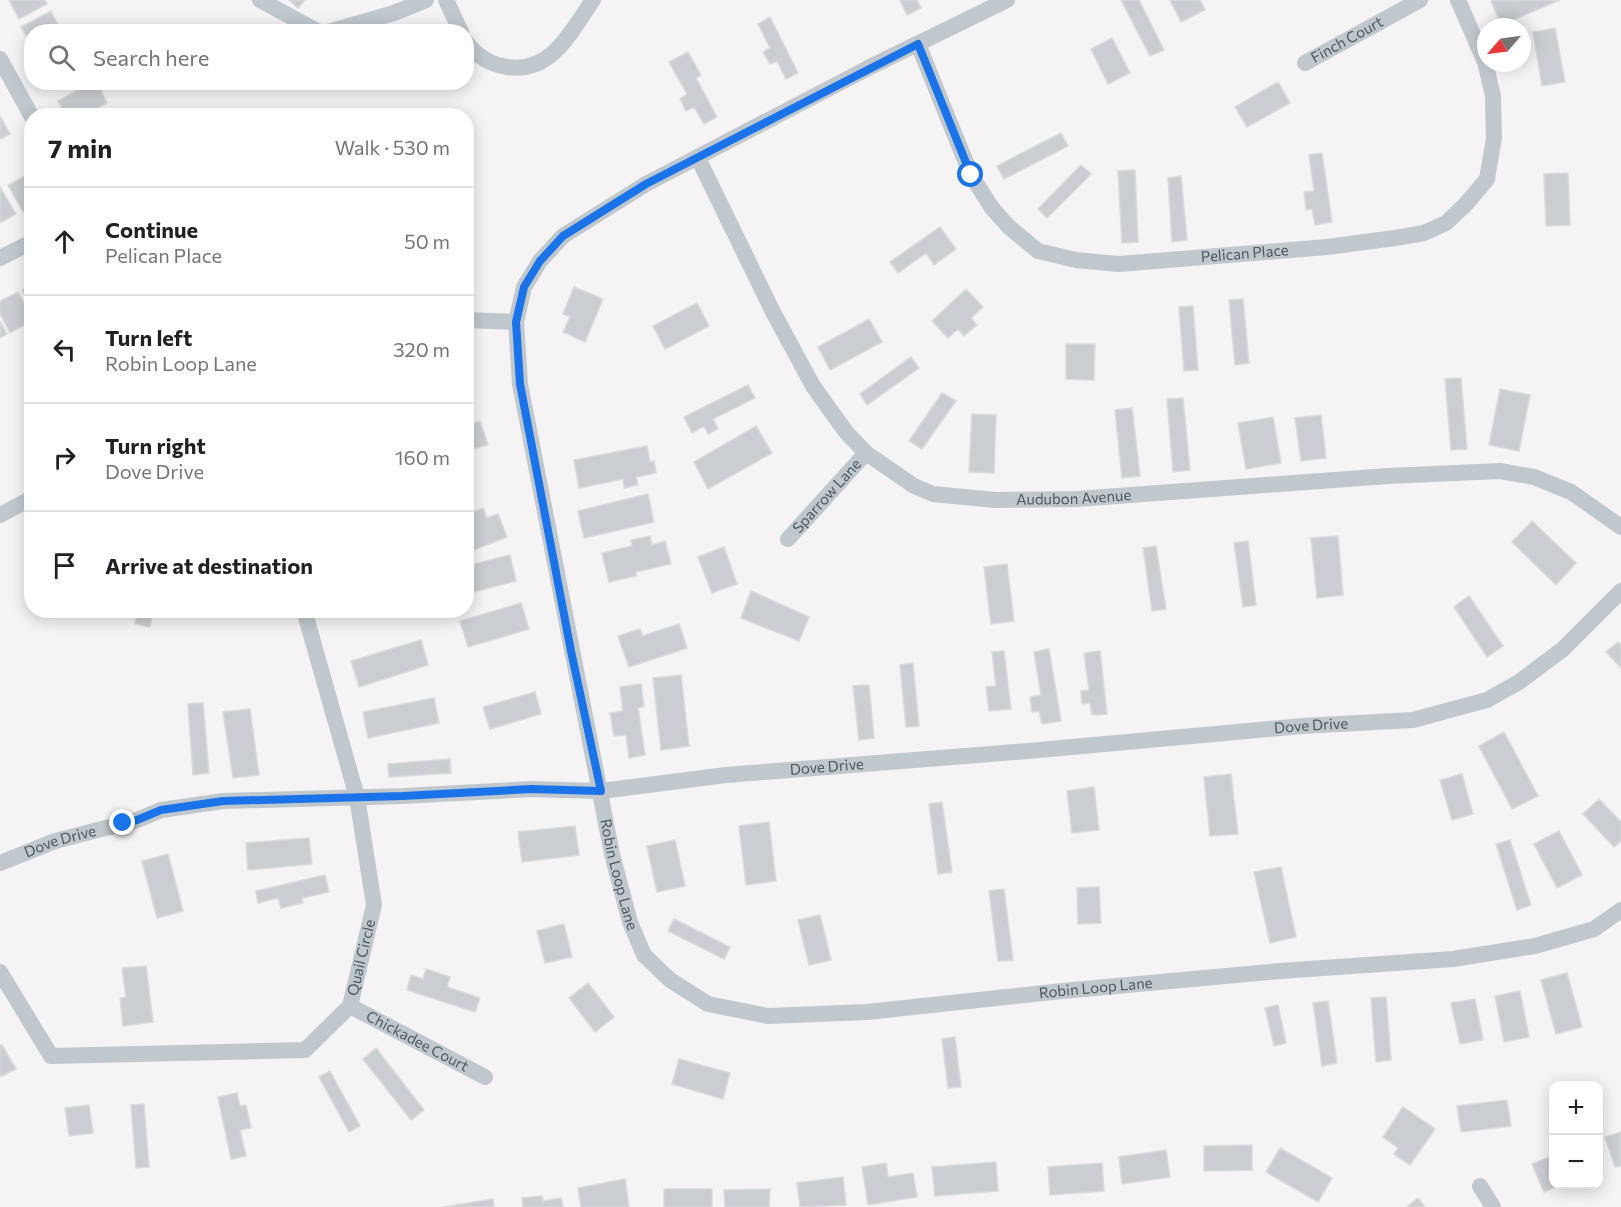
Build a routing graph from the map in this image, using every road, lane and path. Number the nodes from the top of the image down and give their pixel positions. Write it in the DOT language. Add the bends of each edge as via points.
graph roads {
  1 [pos="260,0"];
  2 [pos="426,0"];
  3 [pos="446,0"];
  4 [pos="593,0"];
  5 [pos="1007,0"];
  6 [pos="1420,0"];
  7 [pos="1458,0"];
  8 [pos="304,24"];
  9 [pos="357,24"];
  10 [pos="457,24"];
  11 [pos="918,44"];
  12 [pos="474,51"];
  13 [pos="0,59"];
  14 [pos="1305,63"];
  15 [pos="27,108"];
  16 [pos="698,158"];
  17 [pos="24,246"];
  18 [pos="0,258"];
  19 [pos="474,320"];
  20 [pos="516,322"];
  21 [pos="867,453"];
  22 [pos="24,502"];
  23 [pos="0,515"];
  24 [pos="1621,527"];
  25 [pos="788,539"];
  26 [pos="1621,591"];
  27 [pos="306,618"];
  28 [pos="601,791"];
  29 [pos="357,797"];
  30 [pos="0,862"];
  31 [pos="1621,910"];
  32 [pos="0,972"];
  33 [pos="350,1006"];
  34 [pos="485,1077"];
  35 [pos="1480,1186"];
  36 [pos="1492,1207"];
  1 -- 8 [label="street"];
  2 -- 9 [label="street"];
  3 -- 10 [label="street"];
  4 -- 12 [label="street" via="554,53 536,64 499,66"];
  5 -- 11 [label="street, Robin Loop Lane"];
  6 -- 14 [label="street, Finch Court"];
  7 -- 11 [label="street, Pelican Place" via="1485,62 1494,138 1487,179 1446,223 1424,233 1395,238 1119,264 1038,251 1009,227 971,175"];
  11 -- 16 [label="street, Robin Loop Lane"];
  13 -- 15 [label="street"];
  16 -- 20 [label="street, Robin Loop Lane" via="646,184 563,236 540,261 524,287"];
  16 -- 21 [label="street, Audubon Avenue" via="813,386 846,432"];
  17 -- 18 [label="street"];
  19 -- 20 [label="street"];
  20 -- 28 [label="street, Robin Loop Lane" via="520,384"];
  21 -- 24 [label="street, Audubon Avenue" via="914,486 933,494 1005,501 1500,471 1534,477 1571,492"];
  21 -- 25 [label="street, Sparrow Lane"];
  22 -- 23 [label="street"];
  26 -- 28 [label="street, Dove Drive" via="1563,649 1519,682 1487,700 1413,720 726,775"];
  27 -- 29 [label="street, Quail Circle"];
  28 -- 29 [label="street, Dove Drive" via="531,789"];
  28 -- 31 [label="street, Robin Loop Lane" via="612,854 630,922 644,955 670,980 708,1004 768,1016 867,1012 1453,959 1535,946 1594,929"];
  29 -- 30 [label="street, Dove Drive" via="223,801 161,810 55,841"];
  29 -- 33 [label="street, Quail Circle" via="374,905"];
  32 -- 33 [label="street, Quail Circle" via="51,1056 305,1050"];
  33 -- 34 [label="street, Chickadee Court"];
  35 -- 36 [label="street"];
}
